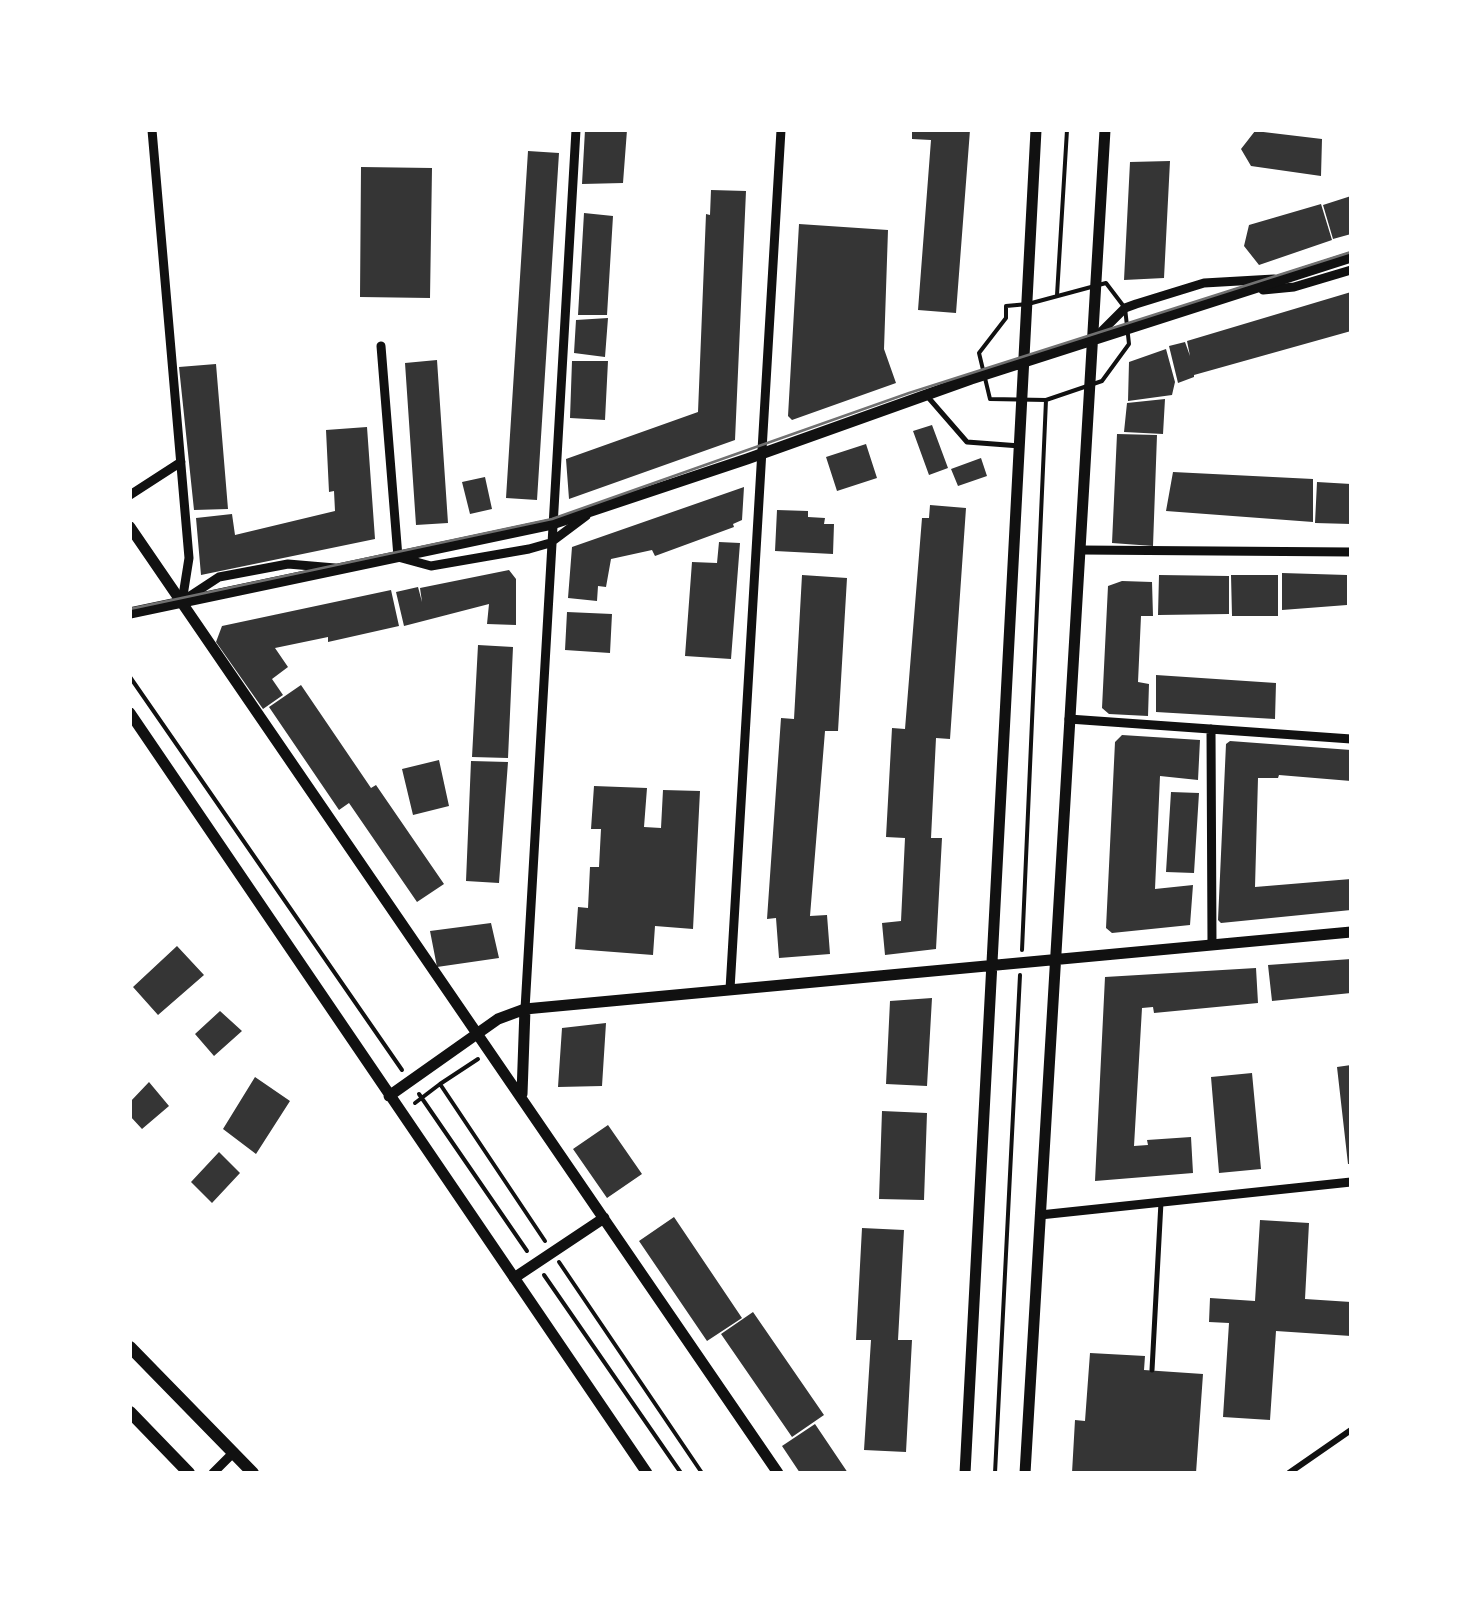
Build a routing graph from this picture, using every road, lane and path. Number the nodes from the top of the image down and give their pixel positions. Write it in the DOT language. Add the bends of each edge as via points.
graph roads {
  1 [pos="152,130"];
  2 [pos="576,130"];
  3 [pos="781,130"];
  4 [pos="1036,130"];
  5 [pos="1067,130"];
  6 [pos="1105,130"];
  7 [pos="1351,257"];
  8 [pos="1351,270"];
  9 [pos="1282,279"];
  10 [pos="1097,286"];
  11 [pos="1240,292"];
  12 [pos="1058,296"];
  13 [pos="1028,304"];
  14 [pos="1124,308"];
  15 [pos="1128,328"];
  16 [pos="1093,339"];
  17 [pos="381,346"];
  18 [pos="1025,361"];
  19 [pos="984,374"];
  20 [pos="1090,386"];
  21 [pos="926,394"];
  22 [pos="1023,400"];
  23 [pos="1046,400"];
  24 [pos="1020,446"];
  25 [pos="761,453"];
  26 [pos="180,462"];
  27 [pos="130,495"];
  28 [pos="592,512"];
  29 [pos="552,524"];
  30 [pos="130,526"];
  31 [pos="550,543"];
  32 [pos="1081,550"];
  33 [pos="1351,552"];
  34 [pos="398,557"];
  35 [pos="182,602"];
  36 [pos="130,614"];
  37 [pos="130,713"];
  38 [pos="1068,719"];
  39 [pos="1211,729"];
  40 [pos="1351,739"];
  41 [pos="1351,932"];
  42 [pos="1212,944"];
  43 [pos="1054,958"];
  44 [pos="1021,961"];
  45 [pos="990,964"];
  46 [pos="730,989"];
  47 [pos="525,1009"];
  48 [pos="478,1033"];
  49 [pos="490,1050"];
  50 [pos="440,1084"];
  51 [pos="522,1094"];
  52 [pos="389,1096"];
  53 [pos="1351,1182"];
  54 [pos="1161,1202"];
  55 [pos="1040,1215"];
  56 [pos="604,1218"];
  57 [pos="514,1278"];
  58 [pos="130,1347"];
  59 [pos="1152,1370"];
  60 [pos="130,1412"];
  61 [pos="1351,1430"];
  62 [pos="233,1452"];
  63 [pos="189,1473"];
  64 [pos="212,1473"];
  65 [pos="253,1473"];
  66 [pos="647,1473"];
  67 [pos="778,1473"];
  68 [pos="965,1473"];
  69 [pos="995,1473"];
  70 [pos="1025,1473"];
  71 [pos="1289,1473"];
  1 -- 26 [label="street"];
  2 -- 29 [label="street"];
  3 -- 25 [label="street"];
  4 -- 13 [label="street"];
  5 -- 12 [label="path"];
  6 -- 10 [label="street"];
  7 -- 9 [label="street"];
  8 -- 11 [label="street" via="1294,287"];
  9 -- 11 [label="street"];
  9 -- 14 [label="street" via="1204,283"];
  10 -- 12 [label="path"];
  10 -- 14 [label="path" via="1106,283"];
  10 -- 16 [label="street"];
  11 -- 15 [label="street"];
  12 -- 13 [label="path"];
  13 -- 18 [label="street"];
  13 -- 19 [label="path" via="1006,306 1006,318 979,354"];
  14 -- 15 [label="path"];
  14 -- 16 [label="street"];
  15 -- 16 [label="street"];
  15 -- 20 [label="path" via="1129,344 1102,381"];
  16 -- 18 [label="street"];
  16 -- 20 [label="street"];
  17 -- 34 [label="street"];
  18 -- 19 [label="street"];
  18 -- 22 [label="street"];
  19 -- 21 [label="street"];
  19 -- 22 [label="path" via="990,399"];
  20 -- 23 [label="path"];
  20 -- 32 [label="street"];
  21 -- 24 [label="lane" via="967,442"];
  21 -- 25 [label="street"];
  22 -- 23 [label="path"];
  22 -- 24 [label="street"];
  23 -- 44 [label="path"];
  24 -- 45 [label="street"];
  25 -- 28 [label="street"];
  25 -- 46 [label="street"];
  26 -- 27 [label="street"];
  26 -- 35 [label="street" via="189,558"];
  28 -- 29 [label="street"];
  28 -- 31 [label="street"];
  29 -- 31 [label="street"];
  29 -- 34 [label="street"];
  30 -- 35 [label="street"];
  31 -- 34 [label="street" via="431,566"];
  31 -- 47 [label="street"];
  32 -- 33 [label="street"];
  32 -- 38 [label="street"];
  34 -- 35 [label="street"];
  35 -- 36 [label="street"];
  35 -- 48 [label="street"];
  37 -- 52 [label="street"];
  38 -- 39 [label="street"];
  38 -- 43 [label="street"];
  39 -- 40 [label="street"];
  39 -- 42 [label="street"];
  41 -- 42 [label="street"];
  42 -- 43 [label="street"];
  43 -- 44 [label="street"];
  43 -- 55 [label="street"];
  44 -- 45 [label="street"];
  44 -- 69 [label="path"];
  45 -- 46 [label="street"];
  45 -- 68 [label="street"];
  46 -- 47 [label="street"];
  47 -- 48 [label="street"];
  47 -- 51 [label="street"];
  48 -- 49 [label="street"];
  48 -- 52 [label="street"];
  49 -- 50 [label="path"];
  49 -- 51 [label="street"];
  51 -- 56 [label="street"];
  52 -- 57 [label="street"];
  53 -- 54 [label="street"];
  54 -- 55 [label="street"];
  54 -- 59 [label="lane"];
  55 -- 70 [label="street"];
  56 -- 57 [label="street"];
  56 -- 67 [label="street"];
  57 -- 66 [label="street"];
  58 -- 62 [label="main road"];
  60 -- 63 [label="main road"];
  61 -- 71 [label="street"];
  62 -- 64 [label="street"];
  62 -- 65 [label="main road"];
}
